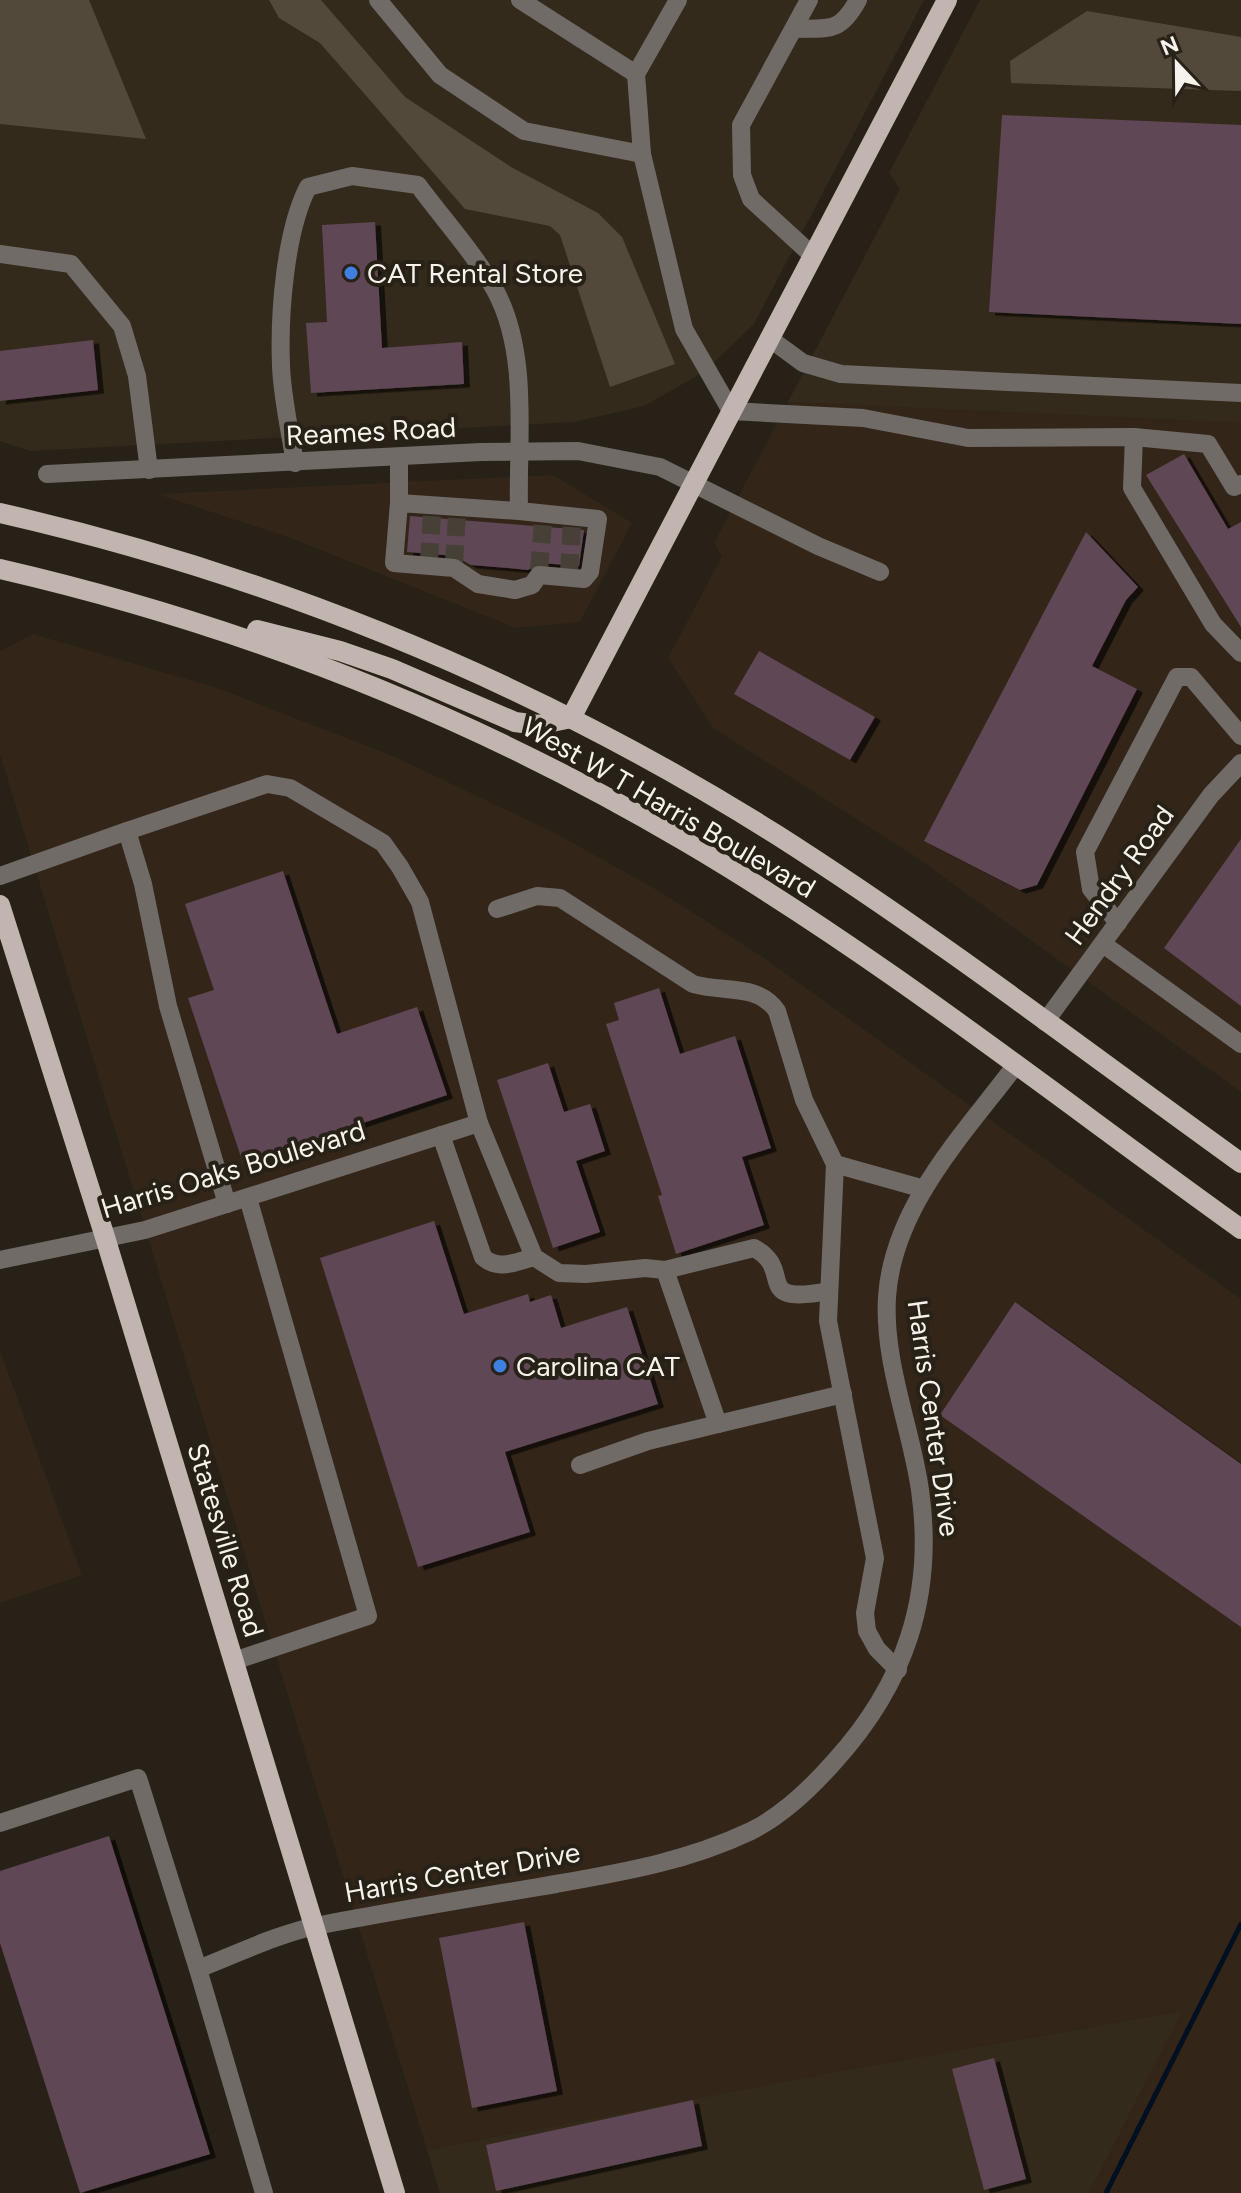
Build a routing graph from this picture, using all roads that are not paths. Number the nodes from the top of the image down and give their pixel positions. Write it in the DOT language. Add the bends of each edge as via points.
graph roads {
  1 [pos="378,0"];
  2 [pos="520,0"];
  3 [pos="678,0"];
  4 [pos="809,0"];
  5 [pos="858,0"];
  6 [pos="947,0"];
  7 [pos="795,29"];
  8 [pos="636,74"];
  9 [pos="642,154"];
  10 [pos="0,254"];
  11 [pos="812,255"];
  12 [pos="769,338"];
  13 [pos="1241,393"];
  14 [pos="731,411"];
  15 [pos="1134,437"];
  16 [pos="518,452"];
  17 [pos="399,457"];
  18 [pos="295,463"];
  19 [pos="149,470"];
  20 [pos="47,474"];
  21 [pos="693,484"];
  22 [pos="1241,484"];
  23 [pos="399,503"];
  24 [pos="519,511"];
  25 [pos="0,513"];
  26 [pos="0,569"];
  27 [pos="880,572"];
  28 [pos="180,616"];
  29 [pos="1241,653"];
  30 [pos="571,718"];
  31 [pos="1241,736"];
  32 [pos="1241,763"];
  33 [pos="127,831"];
  34 [pos="0,876"];
  35 [pos="1,909"];
  36 [pos="497,909"];
  37 [pos="1118,923"];
  38 [pos="1103,944"];
  39 [pos="1045,1022"];
  40 [pos="1241,1044"];
  41 [pos="1015,1066"];
  42 [pos="479,1123"];
  43 [pos="441,1135"];
  44 [pos="1241,1163"];
  45 [pos="835,1164"];
  46 [pos="924,1189"];
  47 [pos="248,1198"];
  48 [pos="227,1204"];
  49 [pos="1241,1229"];
  50 [pos="105,1237"];
  51 [pos="534,1257"];
  52 [pos="0,1260"];
  53 [pos="665,1270"];
  54 [pos="829,1291"];
  55 [pos="843,1394"];
  56 [pos="718,1424"];
  57 [pos="580,1465"];
  58 [pos="234,1661"];
  59 [pos="898,1670"];
  60 [pos="0,1823"];
  61 [pos="315,1926"];
  62 [pos="198,1969"];
  63 [pos="264,2193"];
  64 [pos="395,2193"];
  1 -- 9 [label="street" via="440,75 524,131"];
  2 -- 8 [label="street"];
  3 -- 8 [label="street"];
  4 -- 7 [label="street"];
  5 -- 7 [label="street" via="846,22 834,28"];
  6 -- 11 [label="main road"];
  7 -- 11 [label="street" via="741,125 742,175 751,199"];
  8 -- 9 [label="street"];
  9 -- 14 [label="street" via="684,329"];
  10 -- 19 [label="street" via="71,264 122,326 137,376"];
  11 -- 12 [label="main road"];
  12 -- 13 [label="street" via="803,363 841,374"];
  12 -- 14 [label="main road"];
  14 -- 15 [label="street" via="863,418 968,438"];
  14 -- 21 [label="main road"];
  15 -- 22 [label="street" via="1208,444 1234,487"];
  15 -- 29 [label="street" via="1132,488 1213,624"];
  16 -- 17 [label="street, Reames Road"];
  16 -- 18 [label="street" via="516,366 495,290 418,185 352,176 308,187 298,206 281,364"];
  16 -- 21 [label="street, Reames Road" via="578,451 633,461 660,467"];
  16 -- 24 [label="street"];
  17 -- 18 [label="street, Reames Road"];
  17 -- 23 [label="street"];
  18 -- 19 [label="street, Reames Road"];
  19 -- 20 [label="street, Reames Road"];
  21 -- 27 [label="street, Reames Road"];
  21 -- 30 [label="main road"];
  23 -- 24 [label="street" via="432,510"];
  23 -- 24 [label="street" via="394,563 454,566 478,584 515,590 532,585 539,573 584,579 590,572 598,519 543,518"];
  25 -- 30 [label="main road, West W T Harris Boulevard" via="130,544 265,586 424,649"];
  26 -- 28 [label="main road, West W T Harris Boulevard"];
  28 -- 30 [label="main road" via="340,651 452,692 515,722 538,725"];
  28 -- 41 [label="main road, West W T Harris Boulevard" via="364,681 564,774 746,878"];
  30 -- 39 [label="main road, West W T Harris Boulevard" via="786,841"];
  31 -- 37 [label="street" via="1191,677 1177,677 1085,852 1091,889"];
  32 -- 37 [label="street, Hendry Road" via="1211,795"];
  33 -- 34 [label="street"];
  33 -- 42 [label="street" via="267,784 290,788 383,843 420,902"];
  33 -- 48 [label="street" via="168,1006"];
  35 -- 50 [label="main road, Statesville Road"];
  36 -- 45 [label="street" via="537,896 560,898 693,984 758,992 769,999 804,1100"];
  37 -- 38 [label="street, Hendry Road"];
  38 -- 39 [label="street, Hendry Road"];
  38 -- 40 [label="street"];
  39 -- 44 [label="main road, West W T Harris Boulevard"];
  41 -- 46 [label="street, Harris Center Drive"];
  41 -- 49 [label="main road, West W T Harris Boulevard"];
  42 -- 43 [label="street, Harris Oaks Boulevard"];
  42 -- 51 [label="street"];
  43 -- 47 [label="street, Harris Oaks Boulevard"];
  43 -- 51 [label="street" via="483,1257 503,1266"];
  45 -- 46 [label="street"];
  45 -- 54 [label="street"];
  46 -- 59 [label="street, Harris Center Drive" via="907,1221 887,1297 924,1537 918,1603"];
  47 -- 48 [label="street, Harris Oaks Boulevard"];
  47 -- 58 [label="street" via="368,1616"];
  48 -- 50 [label="street, Harris Oaks Boulevard"];
  50 -- 52 [label="street, Harris Oaks Boulevard"];
  50 -- 58 [label="main road, Statesville Road"];
  51 -- 53 [label="street" via="559,1273"];
  53 -- 54 [label="street" via="754,1248 769,1260 787,1295"];
  53 -- 56 [label="street"];
  54 -- 55 [label="street" via="828,1321"];
  55 -- 56 [label="street"];
  55 -- 59 [label="street" via="875,1558 867,1631"];
  56 -- 57 [label="street"];
  58 -- 61 [label="main road, Statesville Road"];
  59 -- 61 [label="street, Harris Center Drive" via="862,1731 823,1774 756,1828 714,1848 650,1867"];
  60 -- 62 [label="street" via="138,1778"];
  61 -- 62 [label="street, Harris Center Drive"];
  61 -- 64 [label="main road, Statesville Road"];
  62 -- 63 [label="street"];
}
